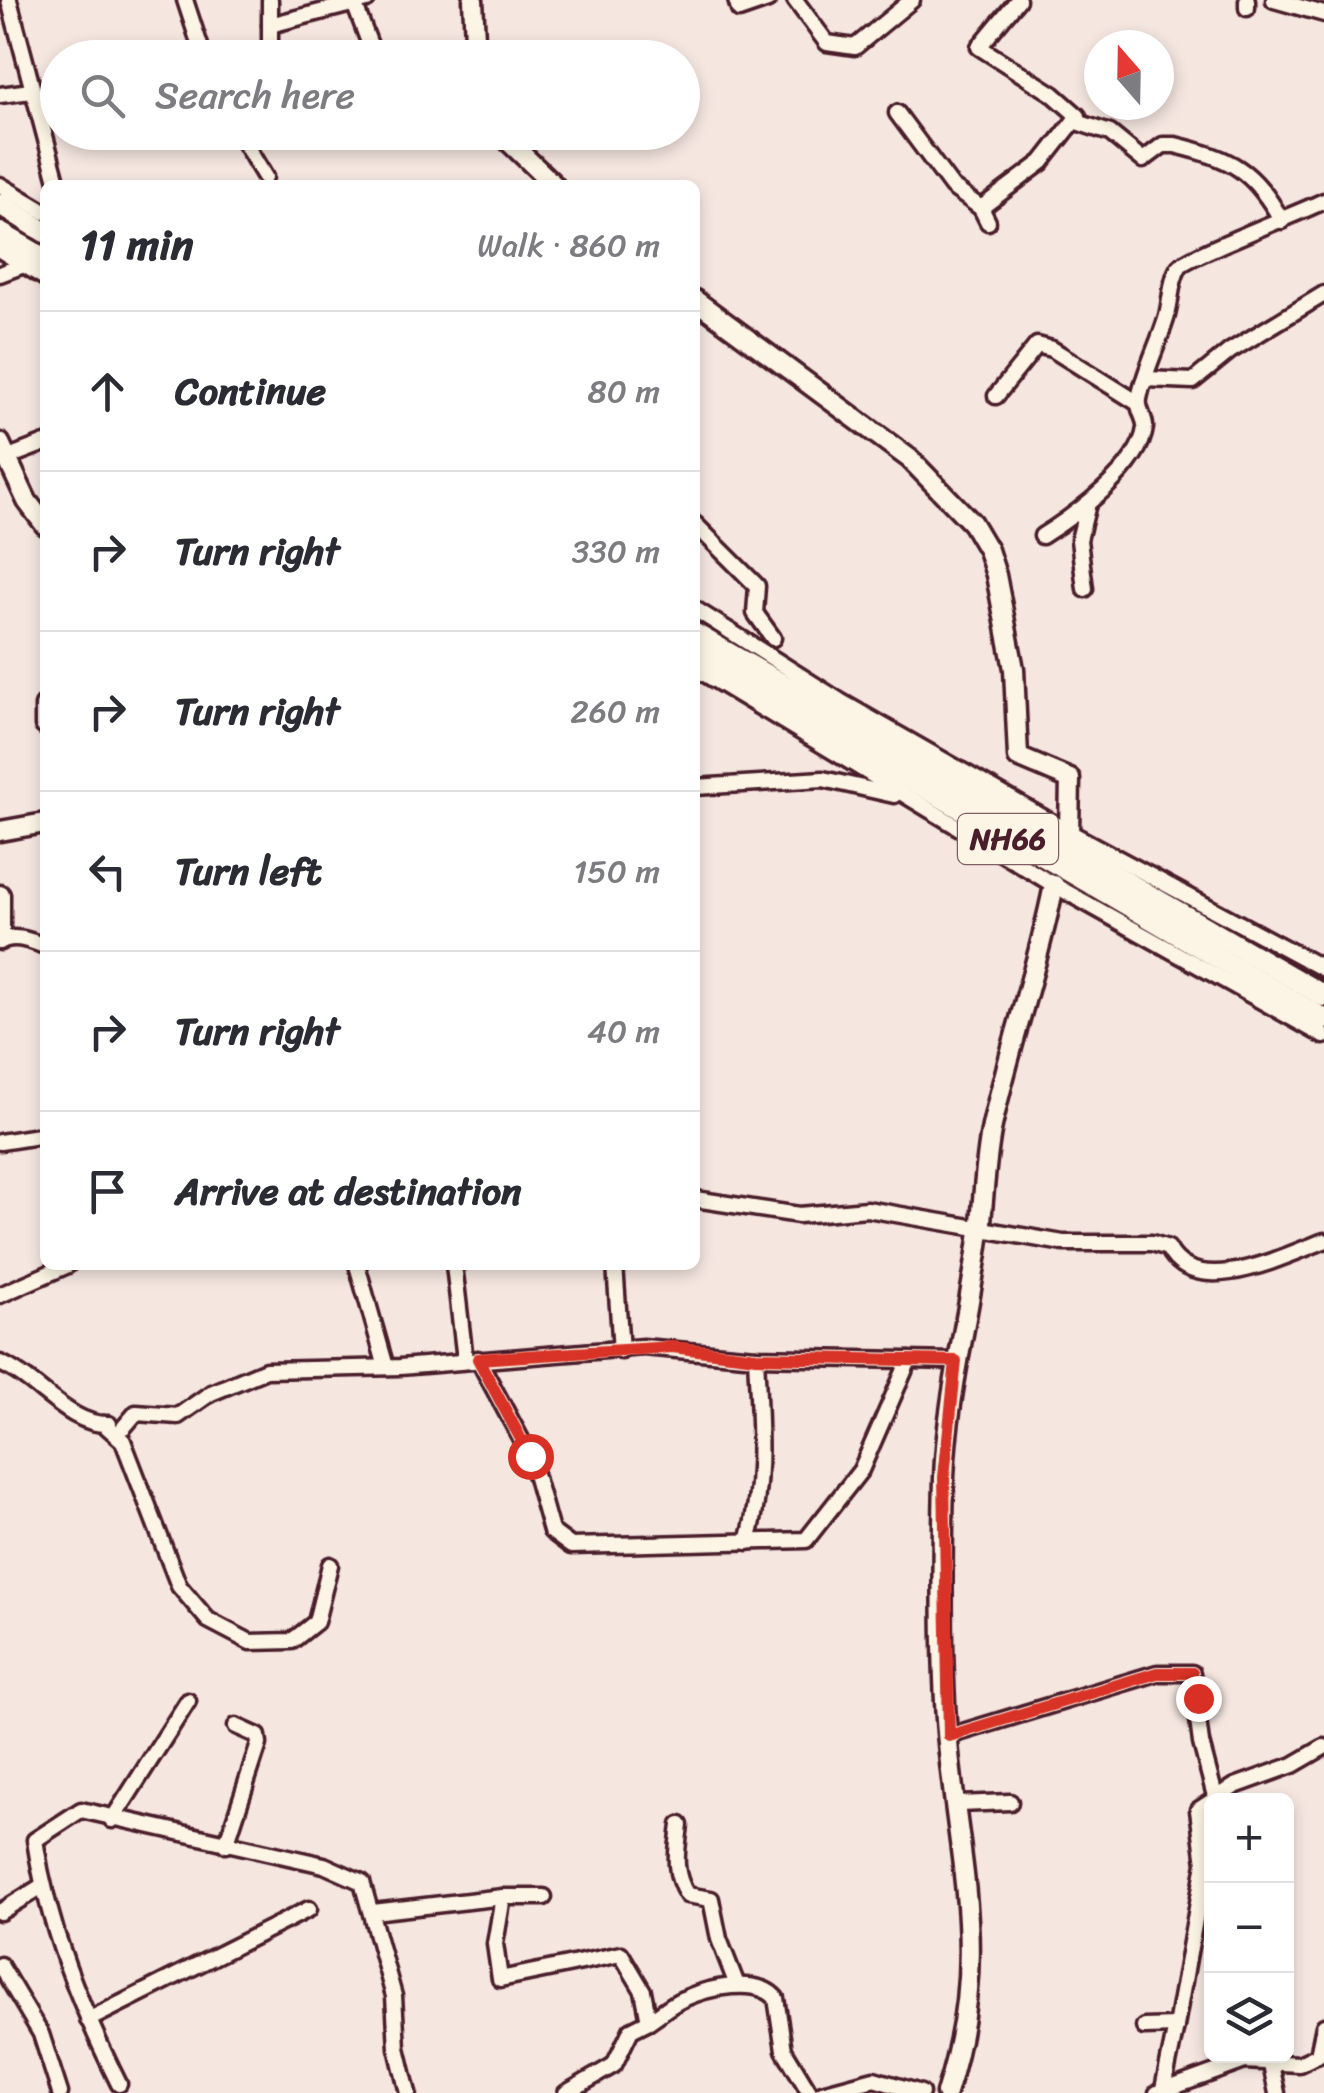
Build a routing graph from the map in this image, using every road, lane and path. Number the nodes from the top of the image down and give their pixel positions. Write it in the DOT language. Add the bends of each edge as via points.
graph roads {
  1 [pos="10,0"];
  2 [pos="185,0"];
  3 [pos="270,0"];
  4 [pos="473,0"];
  5 [pos="736,0"];
  6 [pos="768,0"];
  7 [pos="796,0"];
  8 [pos="912,0"];
  9 [pos="1018,0"];
  10 [pos="1274,0"];
  11 [pos="361,2"];
  12 [pos="1324,14"];
  13 [pos="270,26"];
  14 [pos="198,40"];
  15 [pos="270,40"];
  16 [pos="370,40"];
  17 [pos="475,40"];
  18 [pos="31,92"];
  19 [pos="0,94"];
  20 [pos="897,113"];
  21 [pos="1074,122"];
  22 [pos="40,123"];
  23 [pos="48,150"];
  24 [pos="249,150"];
  25 [pos="518,150"];
  26 [pos="265,177"];
  27 [pos="57,180"];
  28 [pos="549,180"];
  29 [pos="0,186"];
  30 [pos="1324,201"];
  31 [pos="0,204"];
  32 [pos="40,209"];
  33 [pos="1282,221"];
  34 [pos="40,229"];
  35 [pos="0,233"];
  36 [pos="0,250"];
  37 [pos="35,262"];
  38 [pos="0,274"];
  39 [pos="1324,294"];
  40 [pos="700,304"];
  41 [pos="1146,378"];
  42 [pos="996,396"];
  43 [pos="1138,403"];
  44 [pos="40,445"];
  45 [pos="3,458"];
  46 [pos="1087,508"];
  47 [pos="40,517"];
  48 [pos="700,529"];
  49 [pos="1042,536"];
  50 [pos="1085,589"];
  51 [pos="700,612"];
  52 [pos="700,637"];
  53 [pos="772,638"];
  54 [pos="700,657"];
  55 [pos="700,671"];
  56 [pos="700,787"];
  57 [pos="909,798"];
  58 [pos="40,824"];
  59 [pos="0,831"];
  60 [pos="1070,832"];
  61 [pos="1054,884"];
  62 [pos="0,895"];
  63 [pos="0,932"];
  64 [pos="0,942"];
  65 [pos="40,944"];
  66 [pos="1324,969"];
  67 [pos="1324,996"];
  68 [pos="1324,1019"];
  69 [pos="1324,1036"];
  70 [pos="40,1137"];
  71 [pos="0,1142"];
  72 [pos="700,1200"];
  73 [pos="980,1230"];
  74 [pos="1324,1241"];
  75 [pos="57,1270"];
  76 [pos="358,1270"];
  77 [pos="455,1270"];
  78 [pos="615,1270"];
  79 [pos="0,1295"];
  80 [pos="621,1351"];
  81 [pos="756,1357"];
  82 [pos="472,1359"];
  83 [pos="909,1360"];
  84 [pos="956,1361"];
  85 [pos="0,1362"];
  86 [pos="386,1367"];
  87 [pos="104,1424"];
  88 [pos="124,1427"];
  89 [pos="136,1468"];
  90 [pos="748,1542"];
  91 [pos="330,1565"];
  92 [pos="188,1701"];
  93 [pos="236,1726"];
  94 [pos="949,1736"];
  95 [pos="1324,1747"];
  96 [pos="1214,1793"];
  97 [pos="1223,1793"];
  98 [pos="1010,1802"];
  99 [pos="958,1804"];
  100 [pos="1204,1805"];
  101 [pos="112,1820"];
  102 [pos="680,1825"];
  103 [pos="226,1845"];
  104 [pos="1204,1863"];
  105 [pos="1204,1863"];
  106 [pos="42,1886"];
  107 [pos="502,1897"];
  108 [pos="544,1898"];
  109 [pos="309,1908"];
  110 [pos="0,1912"];
  111 [pos="373,1912"];
  112 [pos="0,1965"];
  113 [pos="737,1985"];
  114 [pos="88,2020"];
  115 [pos="649,2021"];
  116 [pos="1176,2026"];
  117 [pos="1324,2026"];
  118 [pos="1144,2027"];
  119 [pos="1271,2065"];
  120 [pos="119,2084"];
  121 [pos="1160,2091"];
  122 [pos="60,2093"];
  123 [pos="408,2093"];
  124 [pos="566,2093"];
  125 [pos="810,2093"];
  126 [pos="822,2093"];
  127 [pos="920,2093"];
  128 [pos="946,2093"];
  129 [pos="1277,2093"];
  1 -- 18 [label="street"];
  2 -- 14 [label="street"];
  3 -- 13 [label="street"];
  4 -- 17 [label="main road"];
  5 -- 6 [label="street" via="739,10"];
  7 -- 8 [label="street" via="820,37 844,46 866,40"];
  9 -- 21 [label="street" via="979,47 1074,110"];
  10 -- 12 [label="street"];
  11 -- 13 [label="street"];
  11 -- 16 [label="street"];
  13 -- 15 [label="street"];
  18 -- 19 [label="street"];
  18 -- 22 [label="street"];
  20 -- 21 [label="street" via="952,187 984,215"];
  21 -- 33 [label="street" via="1110,133 1144,160 1163,144 1175,145 1244,169"];
  23 -- 27 [label="street"];
  24 -- 26 [label="street"];
  25 -- 28 [label="main road"];
  29 -- 32 [label="street"];
  30 -- 33 [label="street"];
  31 -- 34 [label="highway"];
  33 -- 41 [label="street" via="1178,268"];
  35 -- 37 [label="highway"];
  36 -- 37 [label="street"];
  37 -- 38 [label="street"];
  39 -- 41 [label="street" via="1193,381"];
  40 -- 60 [label="main road" via="910,459 972,522 996,576 1014,670 1015,749 1023,760 1070,780"];
  41 -- 43 [label="street"];
  42 -- 43 [label="street" via="1038,345"];
  43 -- 46 [label="street" via="1142,436 1116,480"];
  44 -- 45 [label="street"];
  45 -- 47 [label="main road"];
  46 -- 49 [label="street"];
  46 -- 50 [label="street" via="1079,540"];
  48 -- 53 [label="street" via="757,586 755,613"];
  51 -- 60 [label="street"];
  52 -- 67 [label="highway, NH66"];
  54 -- 68 [label="highway, NH66"];
  55 -- 57 [label="street"];
  56 -- 57 [label="street" via="823,779"];
  57 -- 61 [label="street"];
  58 -- 59 [label="main road"];
  60 -- 66 [label="street"];
  61 -- 69 [label="street"];
  61 -- 73 [label="main road" via="992,1128"];
  62 -- 63 [label="main road"];
  64 -- 65 [label="street"];
  70 -- 71 [label="street"];
  72 -- 73 [label="street" via="788,1214 867,1209"];
  73 -- 74 [label="street" via="1062,1243 1152,1243 1168,1248 1193,1272 1209,1273 1248,1269"];
  73 -- 84 [label="main road"];
  75 -- 79 [label="street"];
  76 -- 86 [label="street"];
  77 -- 82 [label="street"];
  78 -- 80 [label="street"];
  80 -- 81 [label="street" via="672,1347"];
  80 -- 82 [label="street"];
  81 -- 83 [label="street"];
  81 -- 90 [label="street" via="760,1471"];
  82 -- 86 [label="street"];
  82 -- 90 [label="street" via="530,1456 551,1531 571,1546"];
  83 -- 84 [label="street"];
  83 -- 90 [label="street" via="861,1470 806,1540"];
  84 -- 94 [label="main road" via="944,1477"];
  85 -- 87 [label="street" via="26,1374 77,1418"];
  86 -- 88 [label="street" via="266,1370 210,1393 178,1416 136,1413"];
  87 -- 88 [label="street"];
  87 -- 89 [label="street" via="120,1436"];
  88 -- 89 [label="street"];
  89 -- 91 [label="street" via="191,1603 250,1642 289,1636 316,1622"];
  92 -- 101 [label="street"];
  93 -- 103 [label="street" via="258,1736 259,1744"];
  94 -- 96 [label="street" via="1157,1673 1192,1673"];
  94 -- 99 [label="main road"];
  95 -- 97 [label="street"];
  98 -- 99 [label="street"];
  99 -- 128 [label="main road" via="969,1891 970,1989"];
  100 -- 105 [label="street" via="1198,1810"];
  101 -- 103 [label="street"];
  101 -- 106 [label="street" via="81,1810 41,1832 35,1840"];
  102 -- 113 [label="street" via="679,1882 687,1895 711,1898 718,1939"];
  103 -- 111 [label="street" via="343,1871 362,1882"];
  104 -- 116 [label="street"];
  106 -- 110 [label="street"];
  106 -- 114 [label="street" via="64,1966"];
  107 -- 108 [label="street"];
  107 -- 111 [label="street"];
  107 -- 115 [label="street" via="495,1944 500,1978 622,1954 643,1991"];
  109 -- 114 [label="street"];
  111 -- 123 [label="street"];
  112 -- 122 [label="street" via="42,2034"];
  113 -- 115 [label="street" via="681,1999"];
  113 -- 125 [label="street" via="774,1995 784,2050"];
  114 -- 120 [label="street"];
  115 -- 124 [label="street" via="631,2030 614,2065"];
  116 -- 118 [label="street"];
  116 -- 121 [label="street"];
  117 -- 119 [label="street" via="1318,2056 1310,2062"];
  119 -- 121 [label="street" via="1245,2061"];
  119 -- 129 [label="street"];
  126 -- 127 [label="street" via="874,2079"];
}
